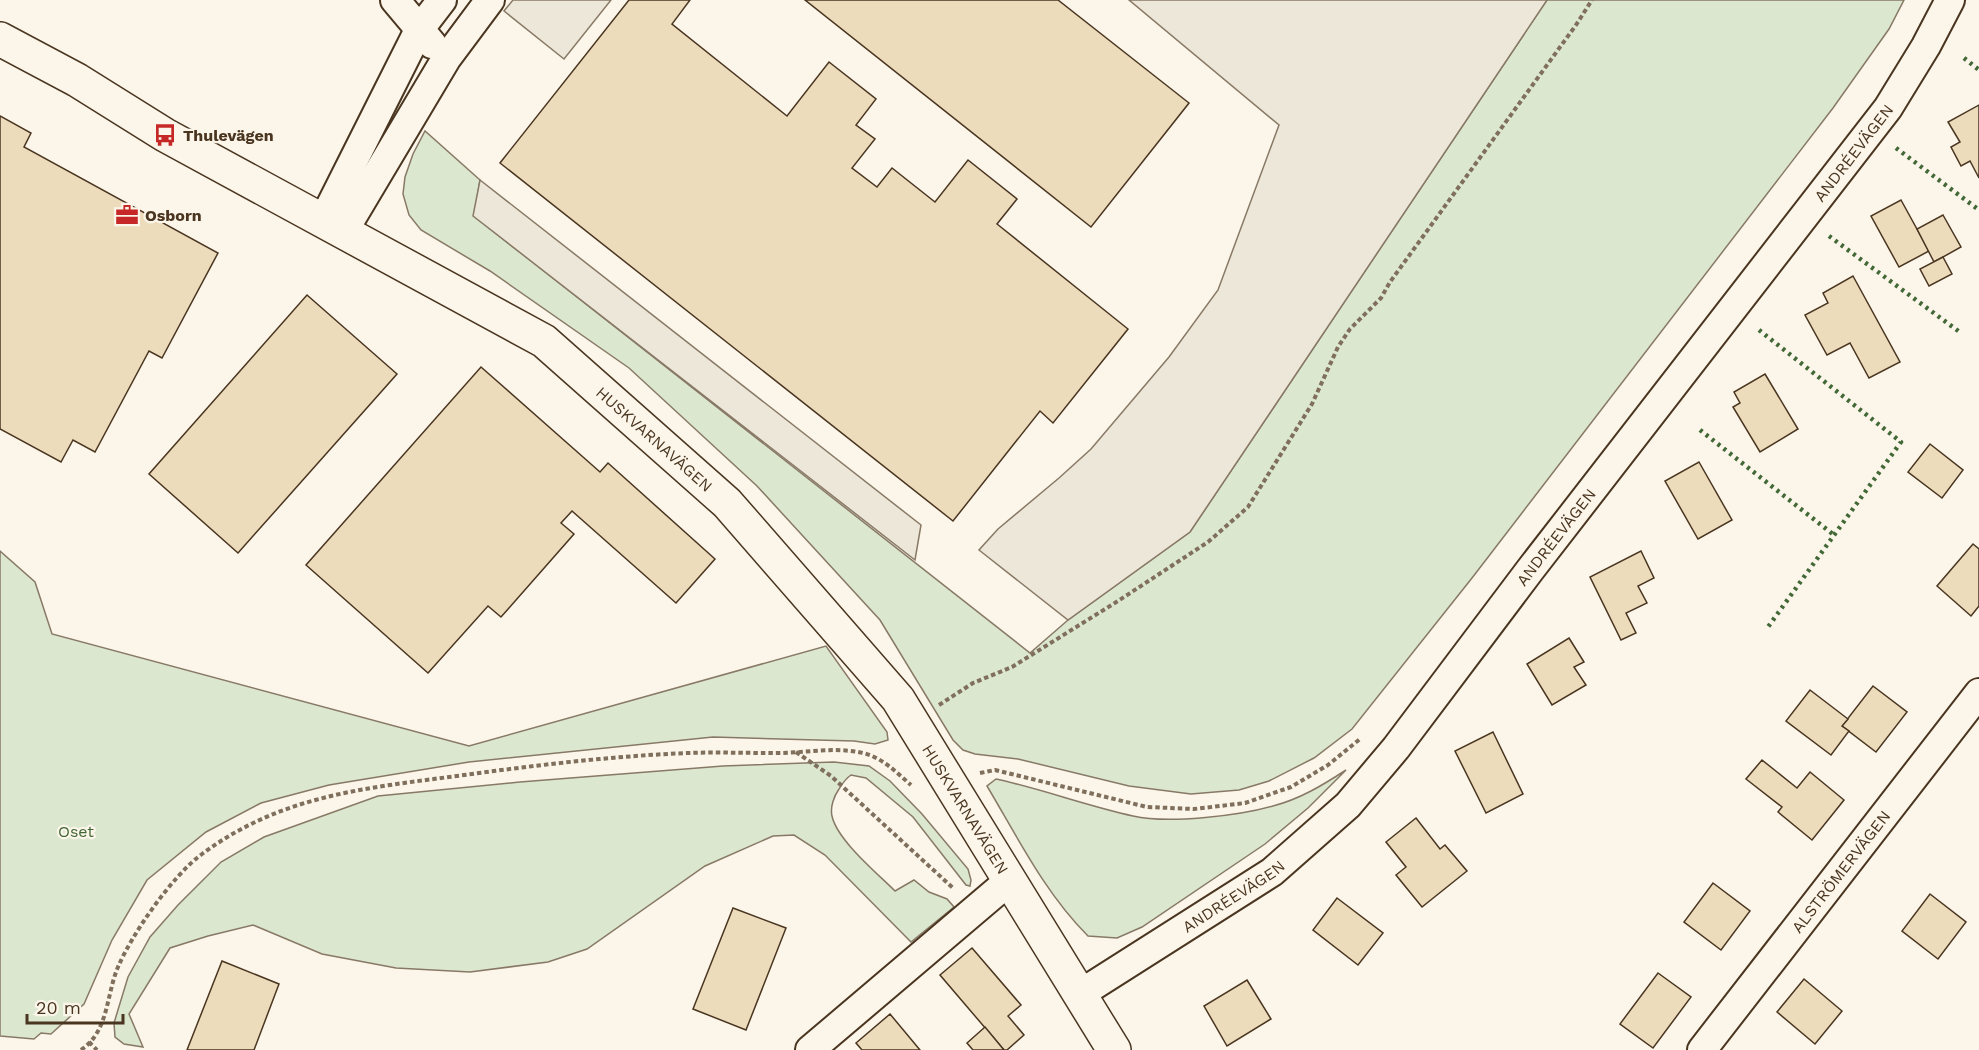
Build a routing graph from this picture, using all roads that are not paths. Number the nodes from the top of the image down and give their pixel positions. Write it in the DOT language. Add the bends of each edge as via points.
graph roads {
  1 [pos="395,0"];
  2 [pos="442,0"];
  3 [pos="490,0"];
  4 [pos="1950,0"];
  5 [pos="419,30"];
  6 [pos="0,39"];
  7 [pos="446,59"];
  8 [pos="333,227"];
  9 [pos="1979,693"];
  10 [pos="1009,881"];
  11 [pos="1080,994"];
  12 [pos="810,1050"];
  13 [pos="1114,1050"];
  14 [pos="1702,1050"];
  1 -- 5 [label="street"];
  2 -- 5 [label="street"];
  3 -- 7 [label="street"];
  4 -- 11 [label="street, ANDRÉEVÄGEN" via="1888,108 1348,805 1272,872"];
  5 -- 7 [label="street"];
  5 -- 8 [label="street"];
  6 -- 8 [label="street, HUSKVARNAVÄGEN"];
  7 -- 8 [label="street"];
  8 -- 10 [label="street, HUSKVARNAVÄGEN" via="544,341 727,503 898,699"];
  9 -- 14 [label="street, ALSTRÖMERVÄGEN"];
  10 -- 11 [label="street, HUSKVARNAVÄGEN"];
  10 -- 12 [label="street"];
  11 -- 13 [label="street, HUSKVARNAVÄGEN"];
}
